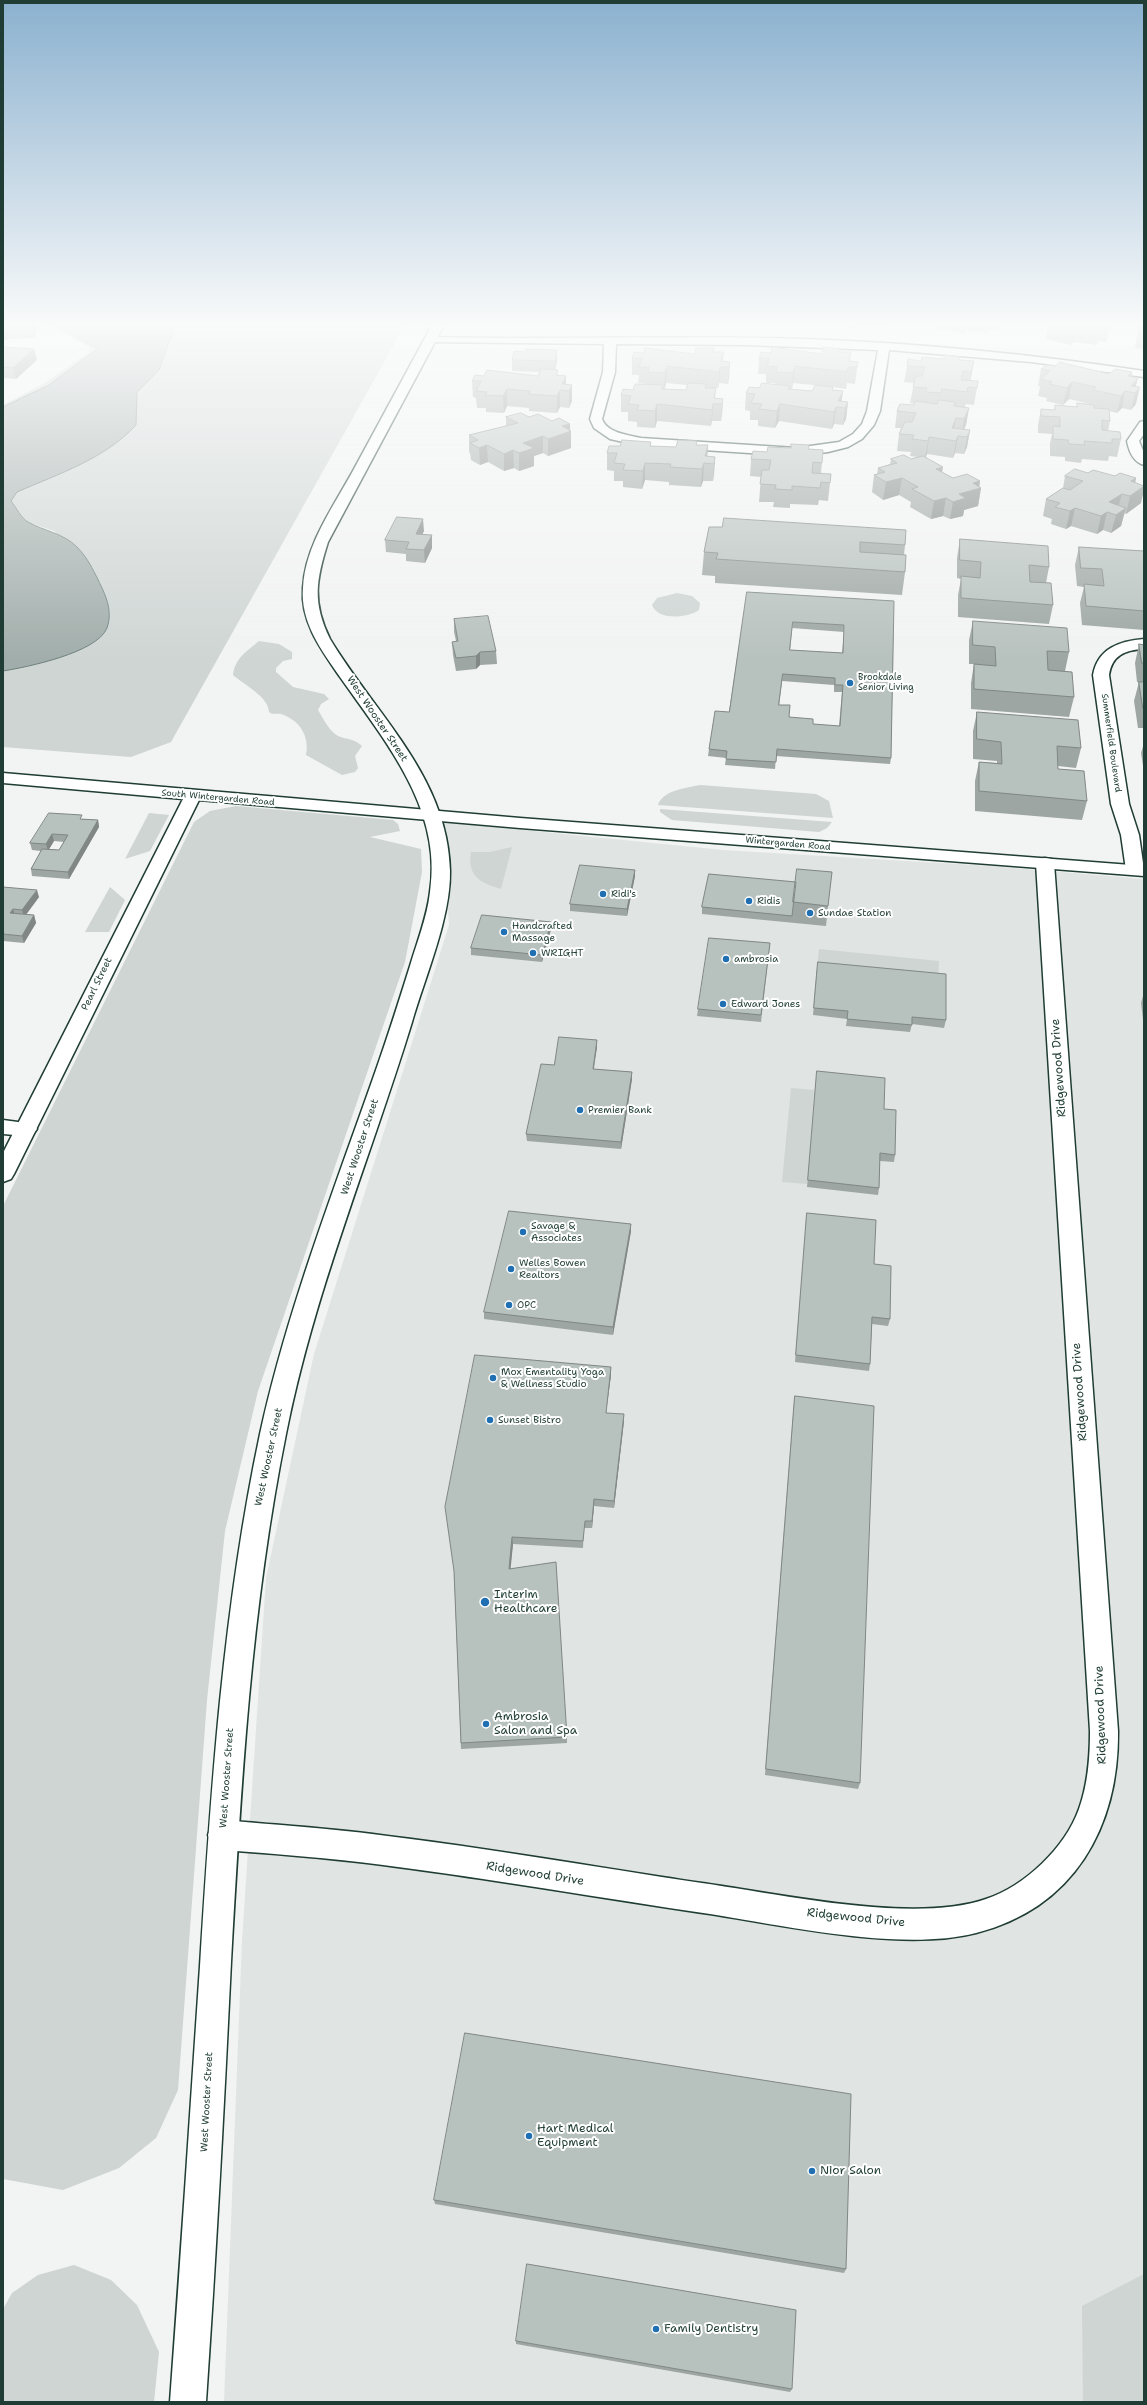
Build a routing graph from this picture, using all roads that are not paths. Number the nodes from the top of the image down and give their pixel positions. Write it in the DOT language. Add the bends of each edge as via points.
graph roads {
  1 [pos="378,437"];
  2 [pos="620,437"];
  3 [pos="859,437"];
  4 [pos="1136,437"];
  5 [pos="1144,461"];
  6 [pos="1144,644"];
  7 [pos="3,778"];
  8 [pos="193,796"];
  9 [pos="433,815"];
  10 [pos="1045,863"];
  11 [pos="1139,870"];
  12 [pos="3,1127"];
  13 [pos="26,1129"];
  14 [pos="3,1174"];
  15 [pos="223,1835"];
  16 [pos="188,2402"];
  1 -- 9 [label="street, West Wooster Street" via="321,542 311,570 311,608 331,653 390,735 418,782"];
  2 -- 3 [label="street" via="641,442 796,452 842,446"];
  4 -- 5 [label="street" via="1133,441 1136,452"];
  6 -- 11 [label="street, Summerfield Boulevard" via="1116,650 1106,657 1101,675 1120,804"];
  7 -- 8 [label="street, South Wintergarden Road"];
  8 -- 9 [label="street, South Wintergarden Road"];
  8 -- 13 [label="street, Pearl Street"];
  9 -- 10 [label="street, Wintergarden Road"];
  9 -- 15 [label="street, West Wooster Street" via="440,848 442,876 436,912 404,1017 301,1324 274,1427 254,1534 232,1712"];
  10 -- 11 [label="street, Wintergarden Road"];
  10 -- 15 [label="street, Ridgewood Drive" via="1104,1731 1104,1760 1100,1788 1092,1815 1079,1842 1062,1865 1041,1885 1016,1902 995,1912 957,1922 924,1924 854,1920 631,1889 382,1850"];
  12 -- 13 [label="street"];
  13 -- 14 [label="street, Pearl Street"];
  15 -- 16 [label="street, West Wooster Street"];
}
